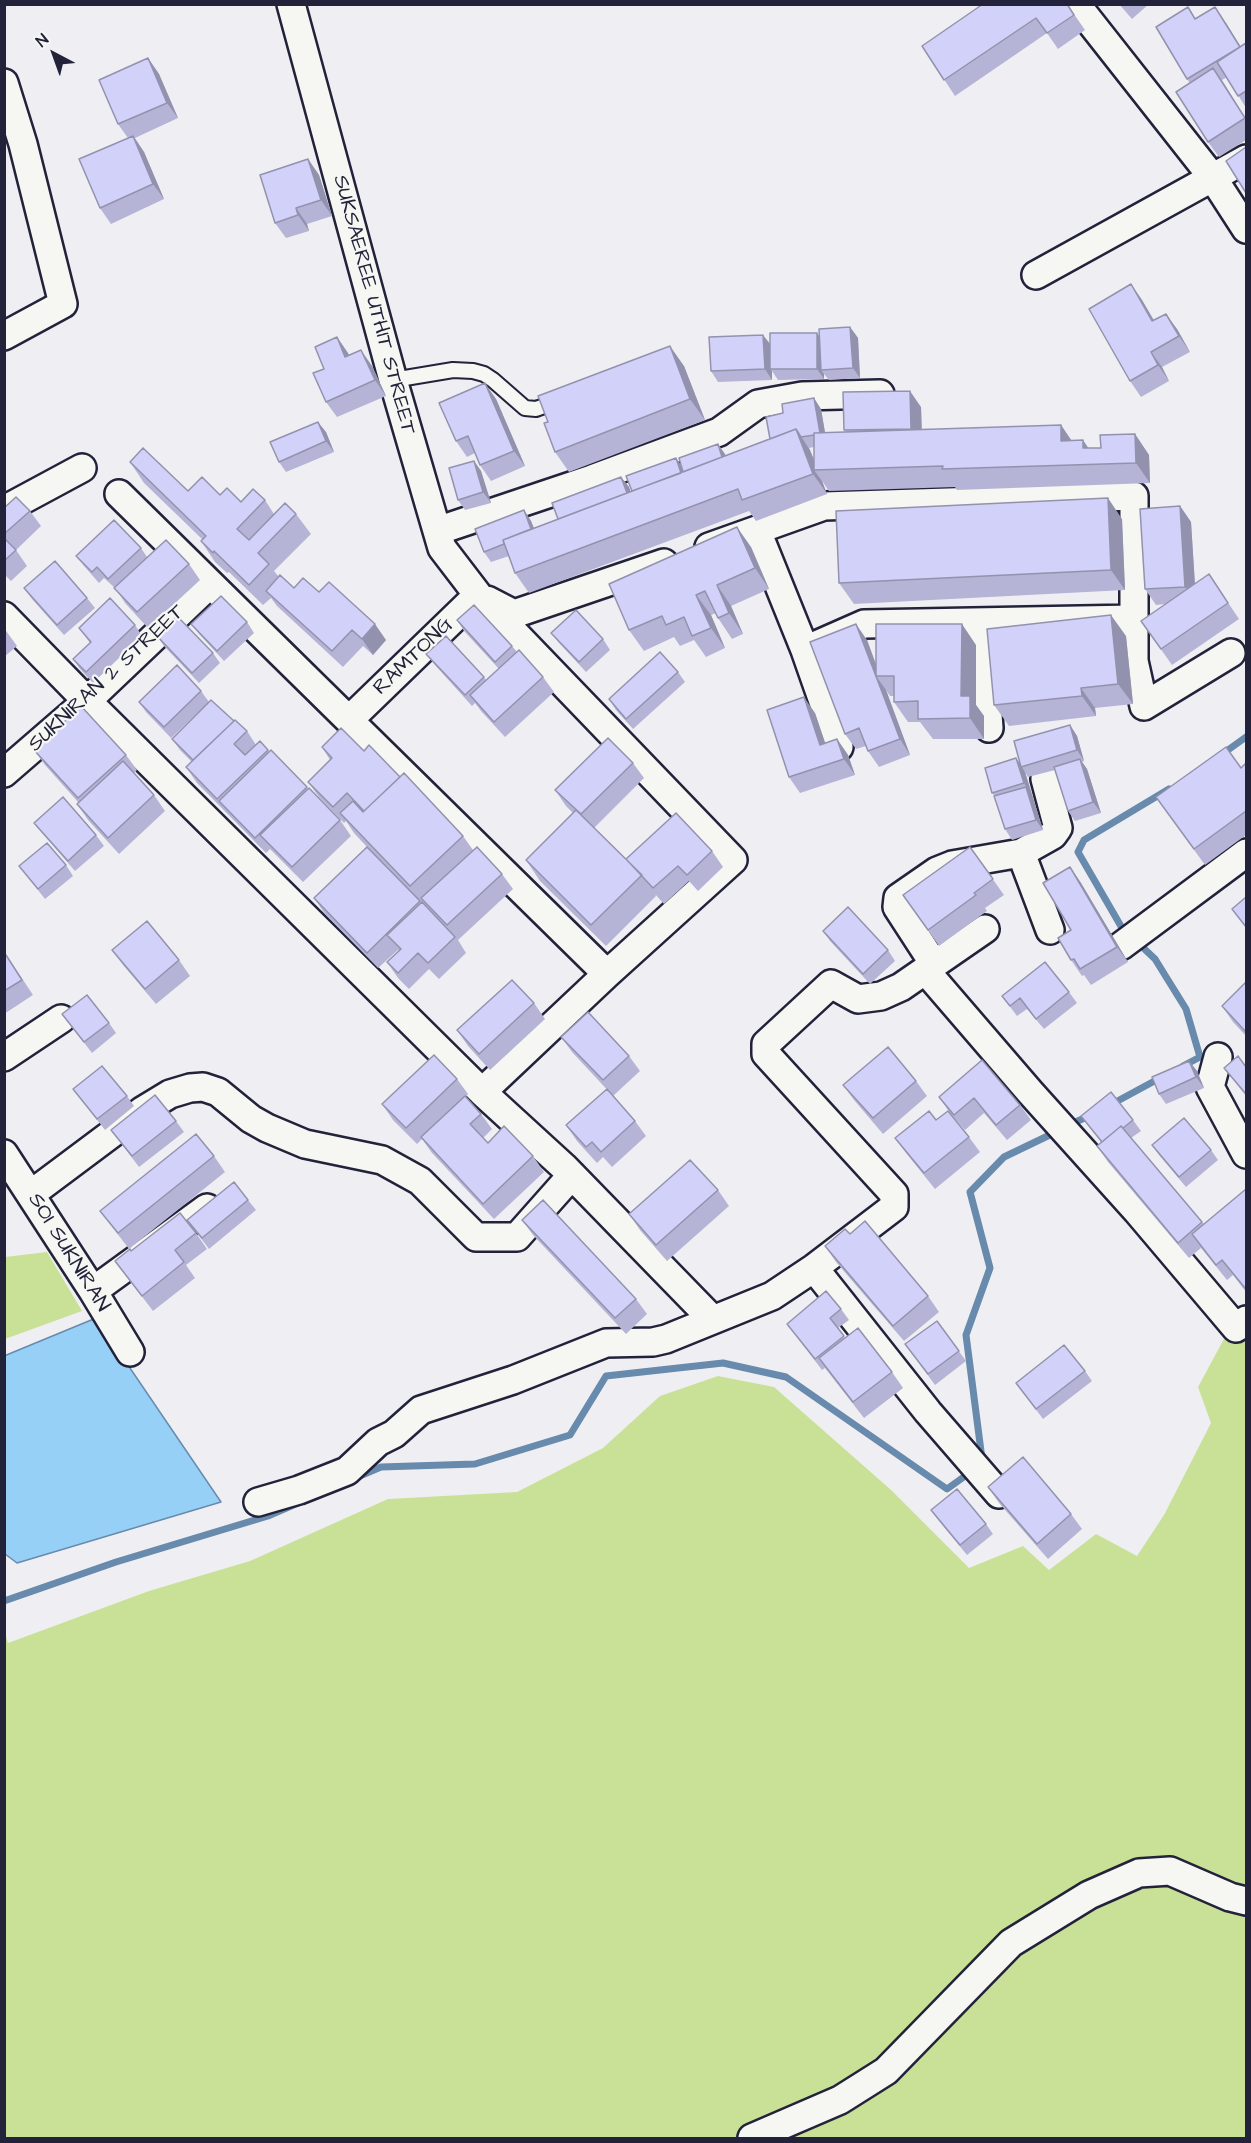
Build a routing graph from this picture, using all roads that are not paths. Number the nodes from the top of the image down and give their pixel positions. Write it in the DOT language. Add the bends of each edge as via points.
graph roads {
  1 [pos="291,4"];
  2 [pos="1076,4"];
  3 [pos="4,82"];
  4 [pos="14,150"];
  5 [pos="1246,159"];
  6 [pos="1212,178"];
  7 [pos="1246,229"];
  8 [pos="1036,275"];
  9 [pos="4,336"];
  10 [pos="393,380"];
  11 [pos="898,394"];
  12 [pos="567,399"];
  13 [pos="82,468"];
  14 [pos="119,494"];
  15 [pos="4,510"];
  16 [pos="436,531"];
  17 [pos="757,531"];
  18 [pos="210,584"];
  19 [pos="478,595"];
  20 [pos="4,616"];
  21 [pos="1134,619"];
  22 [pos="981,622"];
  23 [pos="805,650"];
  24 [pos="1231,653"];
  25 [pos="87,701"];
  26 [pos="350,719"];
  27 [pos="989,728"];
  28 [pos="839,747"];
  29 [pos="4,772"];
  30 [pos="1045,779"];
  31 [pos="1246,853"];
  32 [pos="1021,854"];
  33 [pos="985,929"];
  34 [pos="1050,930"];
  35 [pos="1121,946"];
  36 [pos="930,967"];
  37 [pos="607,974"];
  38 [pos="61,1019"];
  39 [pos="4,1057"];
  40 [pos="1218,1057"];
  41 [pos="482,1092"];
  42 [pos="1246,1151"];
  43 [pos="4,1154"];
  44 [pos="572,1175"];
  45 [pos="31,1194"];
  46 [pos="207,1208"];
  47 [pos="814,1268"];
  48 [pos="93,1291"];
  49 [pos="712,1319"];
  50 [pos="1246,1320"];
  51 [pos="130,1352"];
  52 [pos="985,1478"];
  53 [pos="258,1502"];
  54 [pos="1246,1901"];
  55 [pos="752,2139"];
  1 -- 10 [label="street, SUKSAEREE UTHIT STREET"];
  2 -- 6 [label="street"];
  3 -- 4 [label="street"];
  4 -- 9 [label="street" via="63,304"];
  5 -- 6 [label="street"];
  6 -- 7 [label="street"];
  6 -- 8 [label="street"];
  10 -- 12 [label="lane" via="453,370 473,371 493,380 525,408 536,409"];
  10 -- 16 [label="street, SUKSAEREE UTHIT STREET"];
  11 -- 16 [label="street" via="802,396 758,404 720,432"];
  13 -- 15 [label="street"];
  14 -- 18 [label="street"];
  16 -- 19 [label="street, SUKSAEREE UTHIT STREET" via="441,548"];
  17 -- 19 [label="street" via="514,614"];
  17 -- 21 [label="street" via="824,506 1134,496"];
  17 -- 23 [label="street"];
  18 -- 25 [label="street, SUKNIRAN 2 STREET"];
  18 -- 26 [label="street"];
  19 -- 26 [label="street, RAMTONG"];
  19 -- 37 [label="street, SUKSAEREE UTHIT STREET" via="733,860"];
  20 -- 25 [label="street"];
  21 -- 22 [label="street"];
  21 -- 24 [label="street" via="1134,661 1144,706"];
  22 -- 23 [label="street" via="864,624"];
  22 -- 27 [label="street"];
  23 -- 28 [label="street"];
  25 -- 29 [label="street, SUKNIRAN 2 STREET"];
  25 -- 41 [label="street"];
  26 -- 37 [label="street"];
  30 -- 32 [label="street" via="1058,828"];
  31 -- 35 [label="street"];
  32 -- 34 [label="street"];
  32 -- 36 [label="street" via="952,865 898,898 897,907"];
  33 -- 36 [label="street"];
  36 -- 47 [label="street" via="881,996 858,999 831,984 766,1044 766,1054 894,1194 894,1207"];
  36 -- 50 [label="street" via="1030,1092 1236,1328"];
  37 -- 41 [label="street"];
  38 -- 39 [label="street"];
  40 -- 42 [label="street" via="1210,1087"];
  41 -- 44 [label="street"];
  43 -- 45 [label="street, SOI SUKNIRAN"];
  44 -- 45 [label="street" via="517,1237 476,1237 420,1180 382,1160 305,1144 267,1128 218,1092 203,1087 170,1094 142,1111"];
  44 -- 49 [label="street"];
  45 -- 48 [label="street, SOI SUKNIRAN"];
  46 -- 48 [label="street"];
  47 -- 49 [label="street" via="772,1296"];
  47 -- 52 [label="street"];
  48 -- 51 [label="street, SOI SUKNIRAN"];
  49 -- 53 [label="street" via="666,1339 606,1342 513,1380 421,1410 347,1471"];
  54 -- 55 [label="street" via="1230,1898 1170,1871 1139,1873 1089,1895 1011,1943 886,2071 840,2100"];
}
